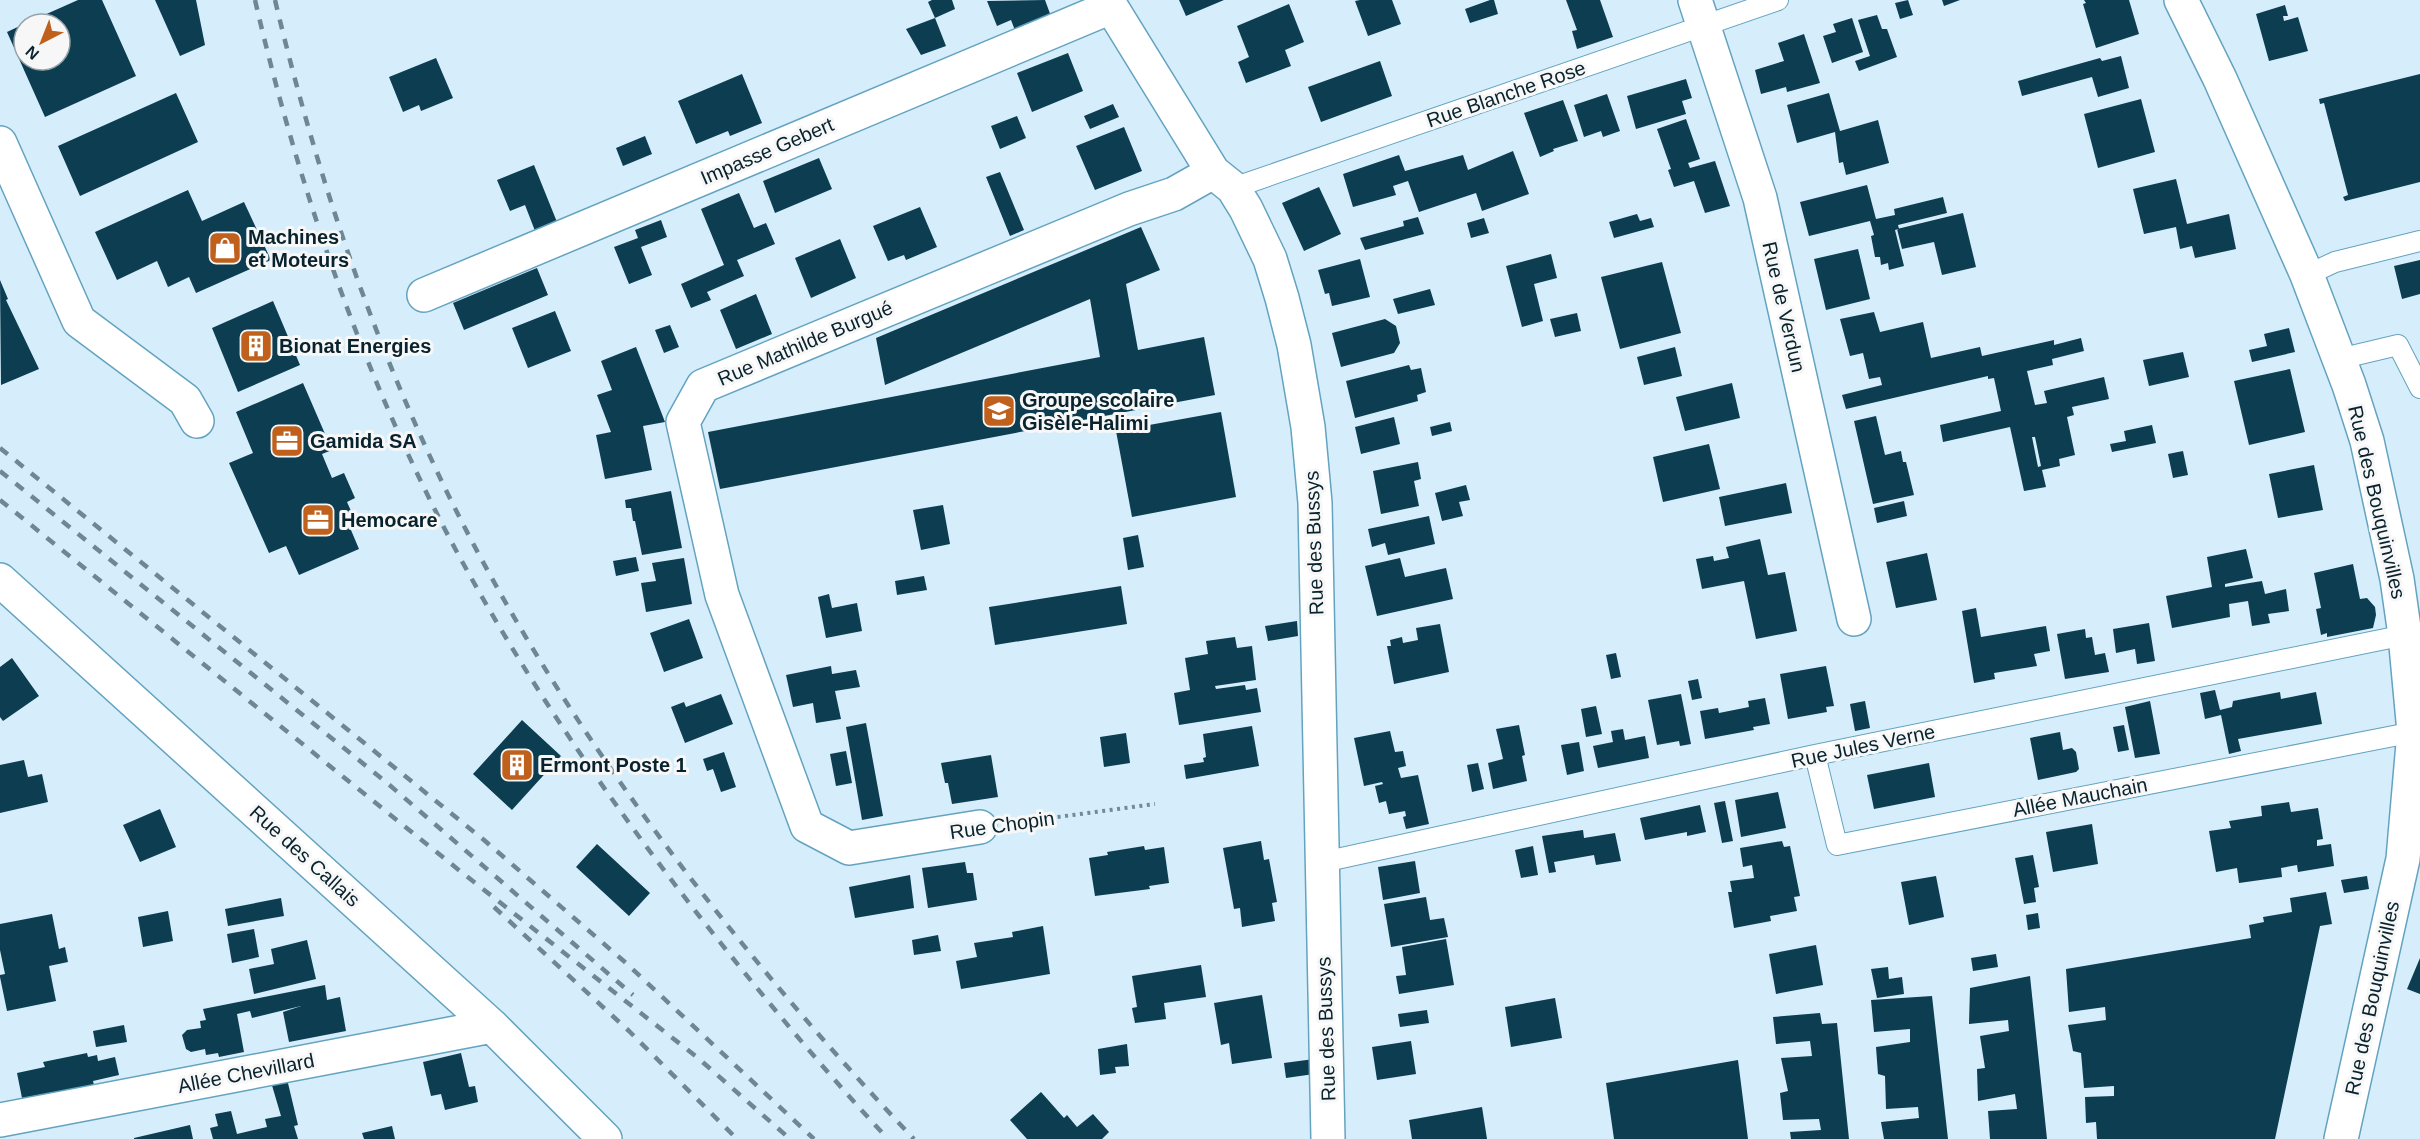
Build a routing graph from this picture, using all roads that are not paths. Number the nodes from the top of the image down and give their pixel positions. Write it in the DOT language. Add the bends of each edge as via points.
graph roads {
  1 [pos="1778,0"];
  2 [pos="2181,0"];
  3 [pos="1109,4"];
  4 [pos="1699,13"];
  5 [pos="0,143"];
  6 [pos="1223,180"];
  7 [pos="2420,241"];
  8 [pos="2307,274"];
  9 [pos="424,295"];
  10 [pos="2340,359"];
  11 [pos="2420,388"];
  12 [pos="197,421"];
  13 [pos="0,580"];
  14 [pos="1854,619"];
  15 [pos="2405,635"];
  16 [pos="2414,732"];
  17 [pos="1815,755"];
  18 [pos="980,827"];
  19 [pos="849,848"];
  20 [pos="1323,862"];
  21 [pos="492,1026"];
  22 [pos="0,1120"];
  23 [pos="605,1139"];
  24 [pos="1328,1139"];
  25 [pos="2341,1139"];
  1 -- 4 [label="lane, Rue Blanche Rose"];
  2 -- 8 [label="street, Rue des Bouquinvilles"];
  3 -- 6 [label="street, Rue des Bussys"];
  3 -- 9 [label="street, Impasse Gebert"];
  4 -- 6 [label="lane, Rue Blanche Rose"];
  4 -- 14 [label="street, Rue de Verdun" via="1760,198"];
  5 -- 12 [label="street" via="79,321 185,400"];
  6 -- 19 [label="street, Rue Mathilde Burgué" via="1129,209 703,386 683,423 722,595 807,826"];
  6 -- 20 [label="street, Rue des Bussys" via="1246,209 1269,259 1302,386 1315,503"];
  7 -- 8 [label="lane" via="2335,262"];
  8 -- 10 [label="street, Rue des Bouquinvilles"];
  10 -- 11 [label="lane" via="2398,345"];
  10 -- 15 [label="street, Rue des Bouquinvilles" via="2367,441"];
  13 -- 21 [label="street, Rue des Callais"];
  15 -- 16 [label="street, Rue des Bouquinvilles"];
  15 -- 17 [label="lane, Rue Jules Verne"];
  16 -- 17 [label="lane, Allée Mauchain" via="1837,845"];
  16 -- 25 [label="street, Rue des Bouquinvilles" via="2403,859"];
  17 -- 20 [label="lane, Rue Jules Verne"];
  18 -- 19 [label="street, Rue Chopin"];
  20 -- 24 [label="street, Rue des Bussys"];
  21 -- 22 [label="street, Allée Chevillard"];
  21 -- 23 [label="street, Rue des Callais"];
}
